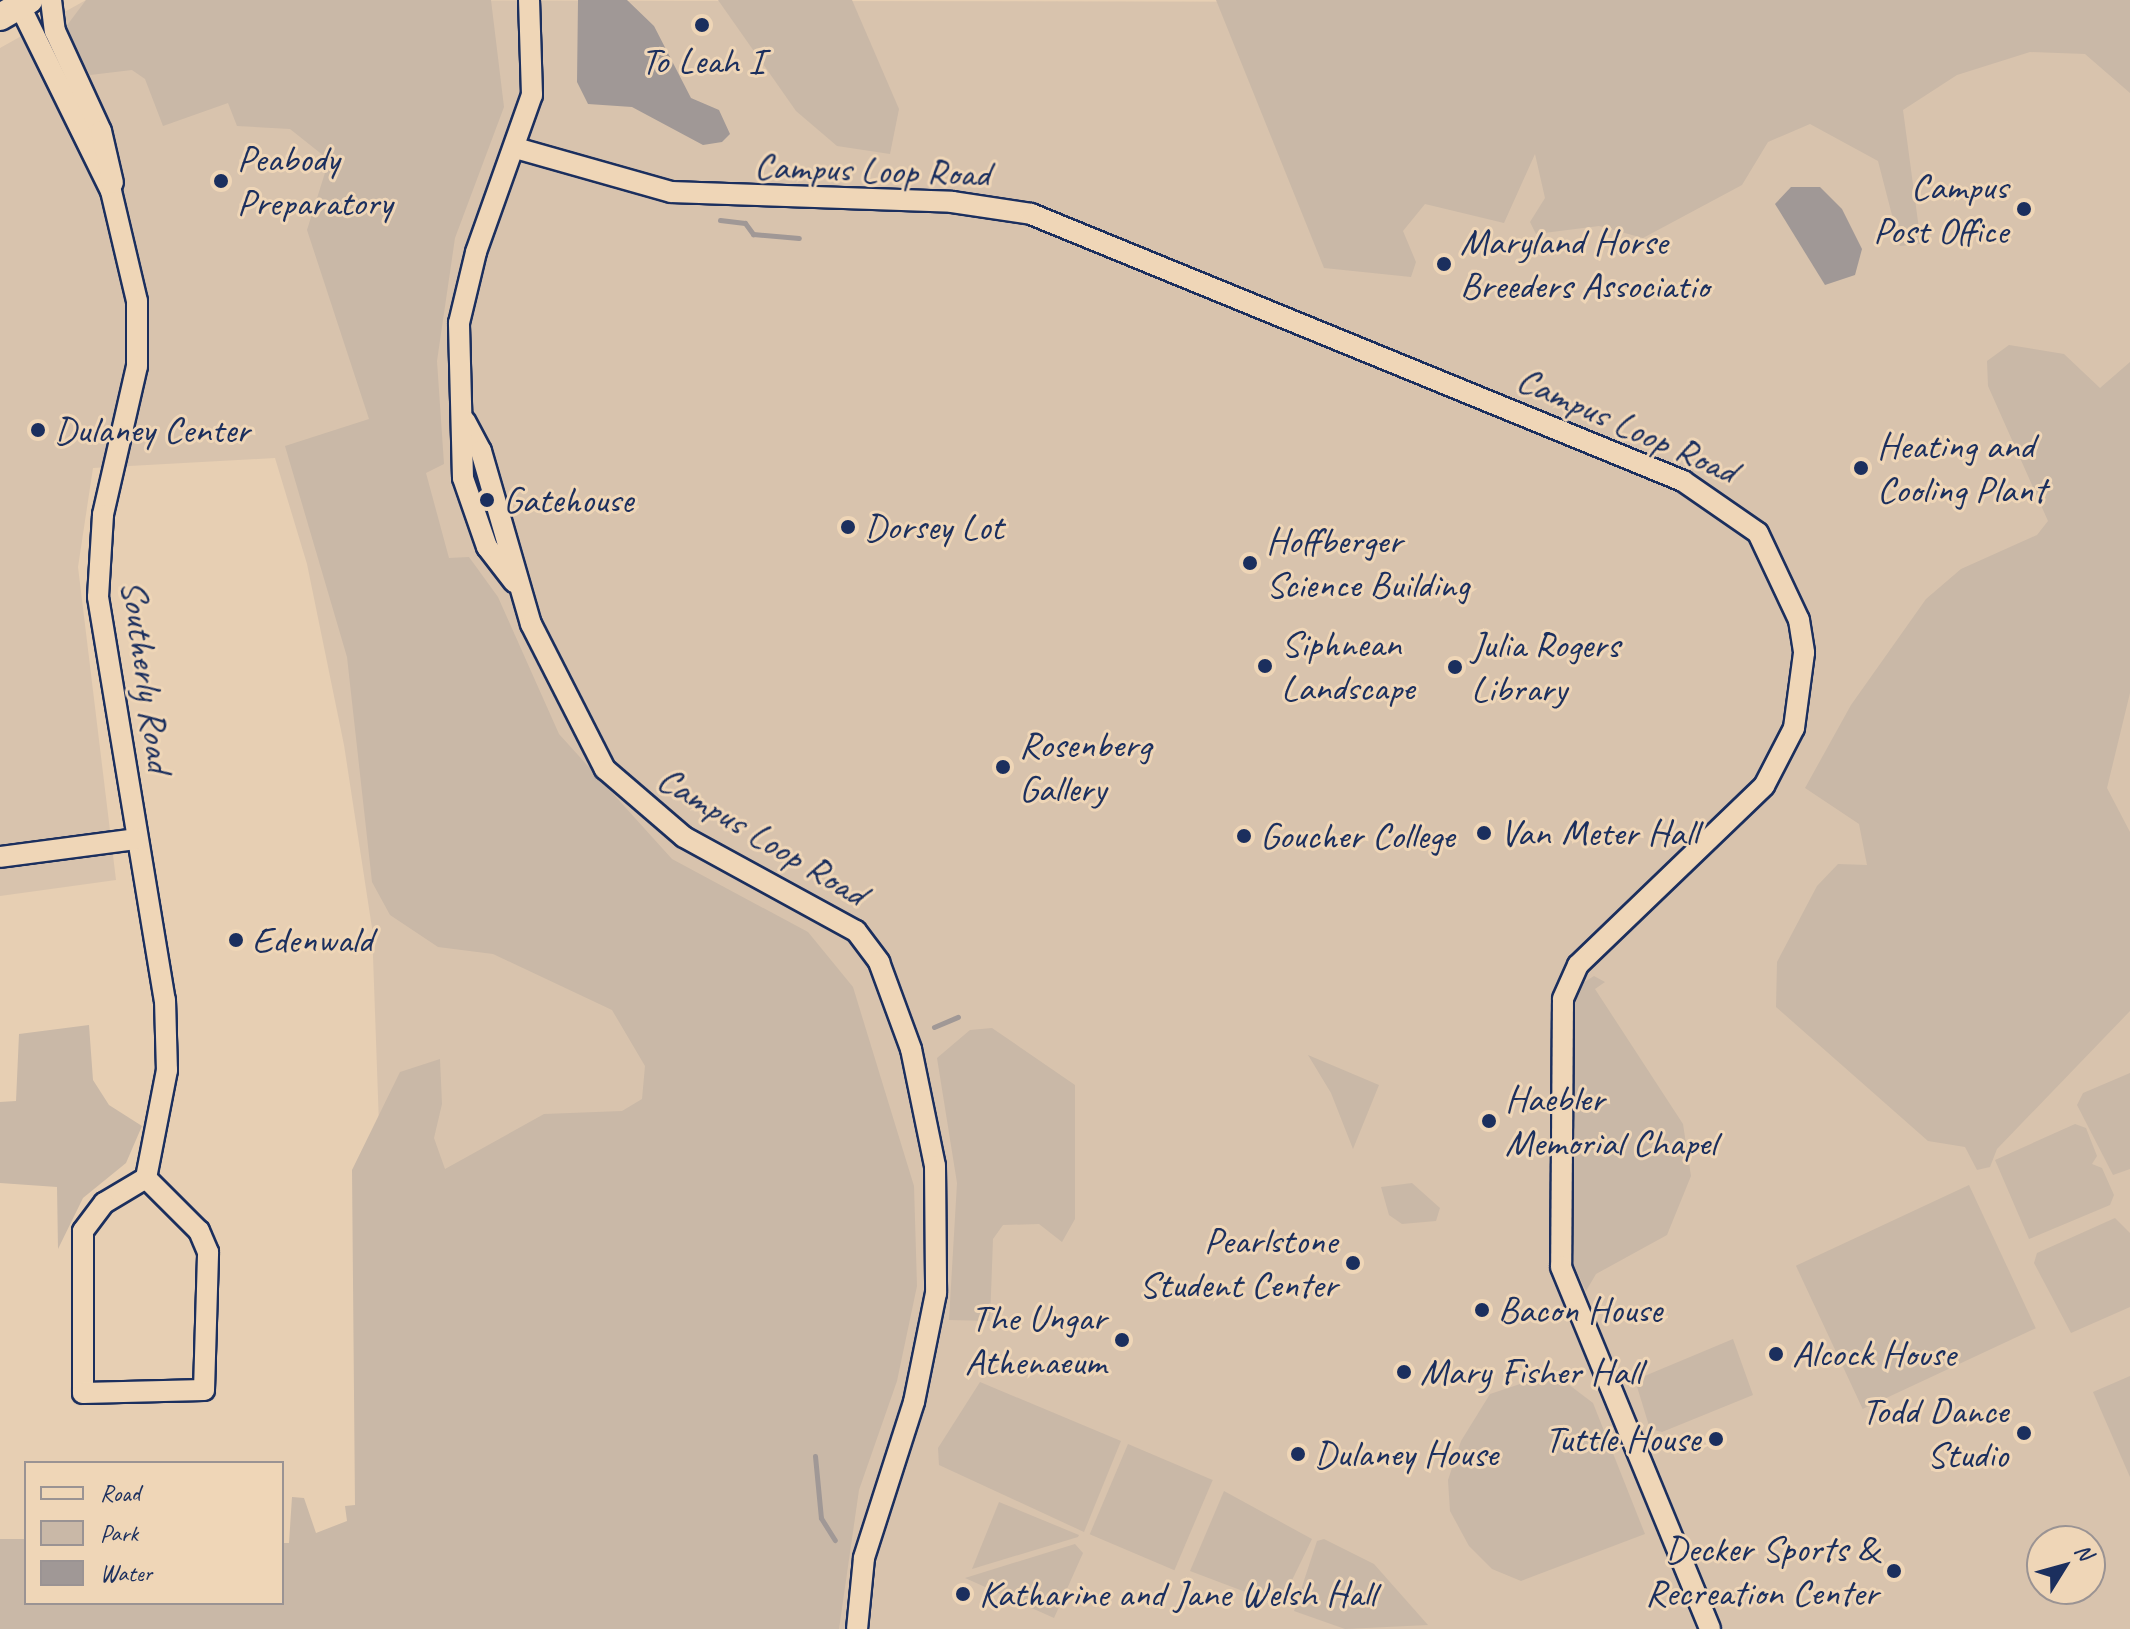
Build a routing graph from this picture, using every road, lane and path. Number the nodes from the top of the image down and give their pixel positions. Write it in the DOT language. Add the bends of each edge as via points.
graph roads {
  1 [pos="51,0"];
  2 [pos="529,0"];
  3 [pos="17,6"];
  4 [pos="516,148"];
  5 [pos="111,191"];
  6 [pos="137,839"];
  7 [pos="0,857"];
  8 [pos="146,1178"];
  9 [pos="857,1629"];
  10 [pos="1710,1629"];
  1 -- 5 [label="street, Southerly Road" via="62,52 101,131 115,177"];
  2 -- 4 [label="street, Campus Loop Road" via="536,62"];
  3 -- 5 [label="street, Southerly Road"];
  4 -- 9 [label="street, Campus Loop Road" via="464,298 465,421 481,451 517,585 559,688 619,785 684,837 856,931 879,962 911,1049 935,1166 936,1293 914,1402 864,1558"];
  4 -- 10 [label="street, Campus Loop Road" via="671,192 952,202 1031,214 1683,481 1758,533 1799,620 1804,653 1794,728 1764,786 1578,965 1563,999 1561,1267"];
  5 -- 6 [label="street, Southerly Road" via="139,333 132,399 103,515 98,597"];
  6 -- 7 [label="street"];
  6 -- 8 [label="street, Southerly Road" via="165,1000 159,1126"];
  8 -- 8 [label="street" via="104,1203 83,1231 83,1393 204,1390 208,1252 199,1231"];
}
